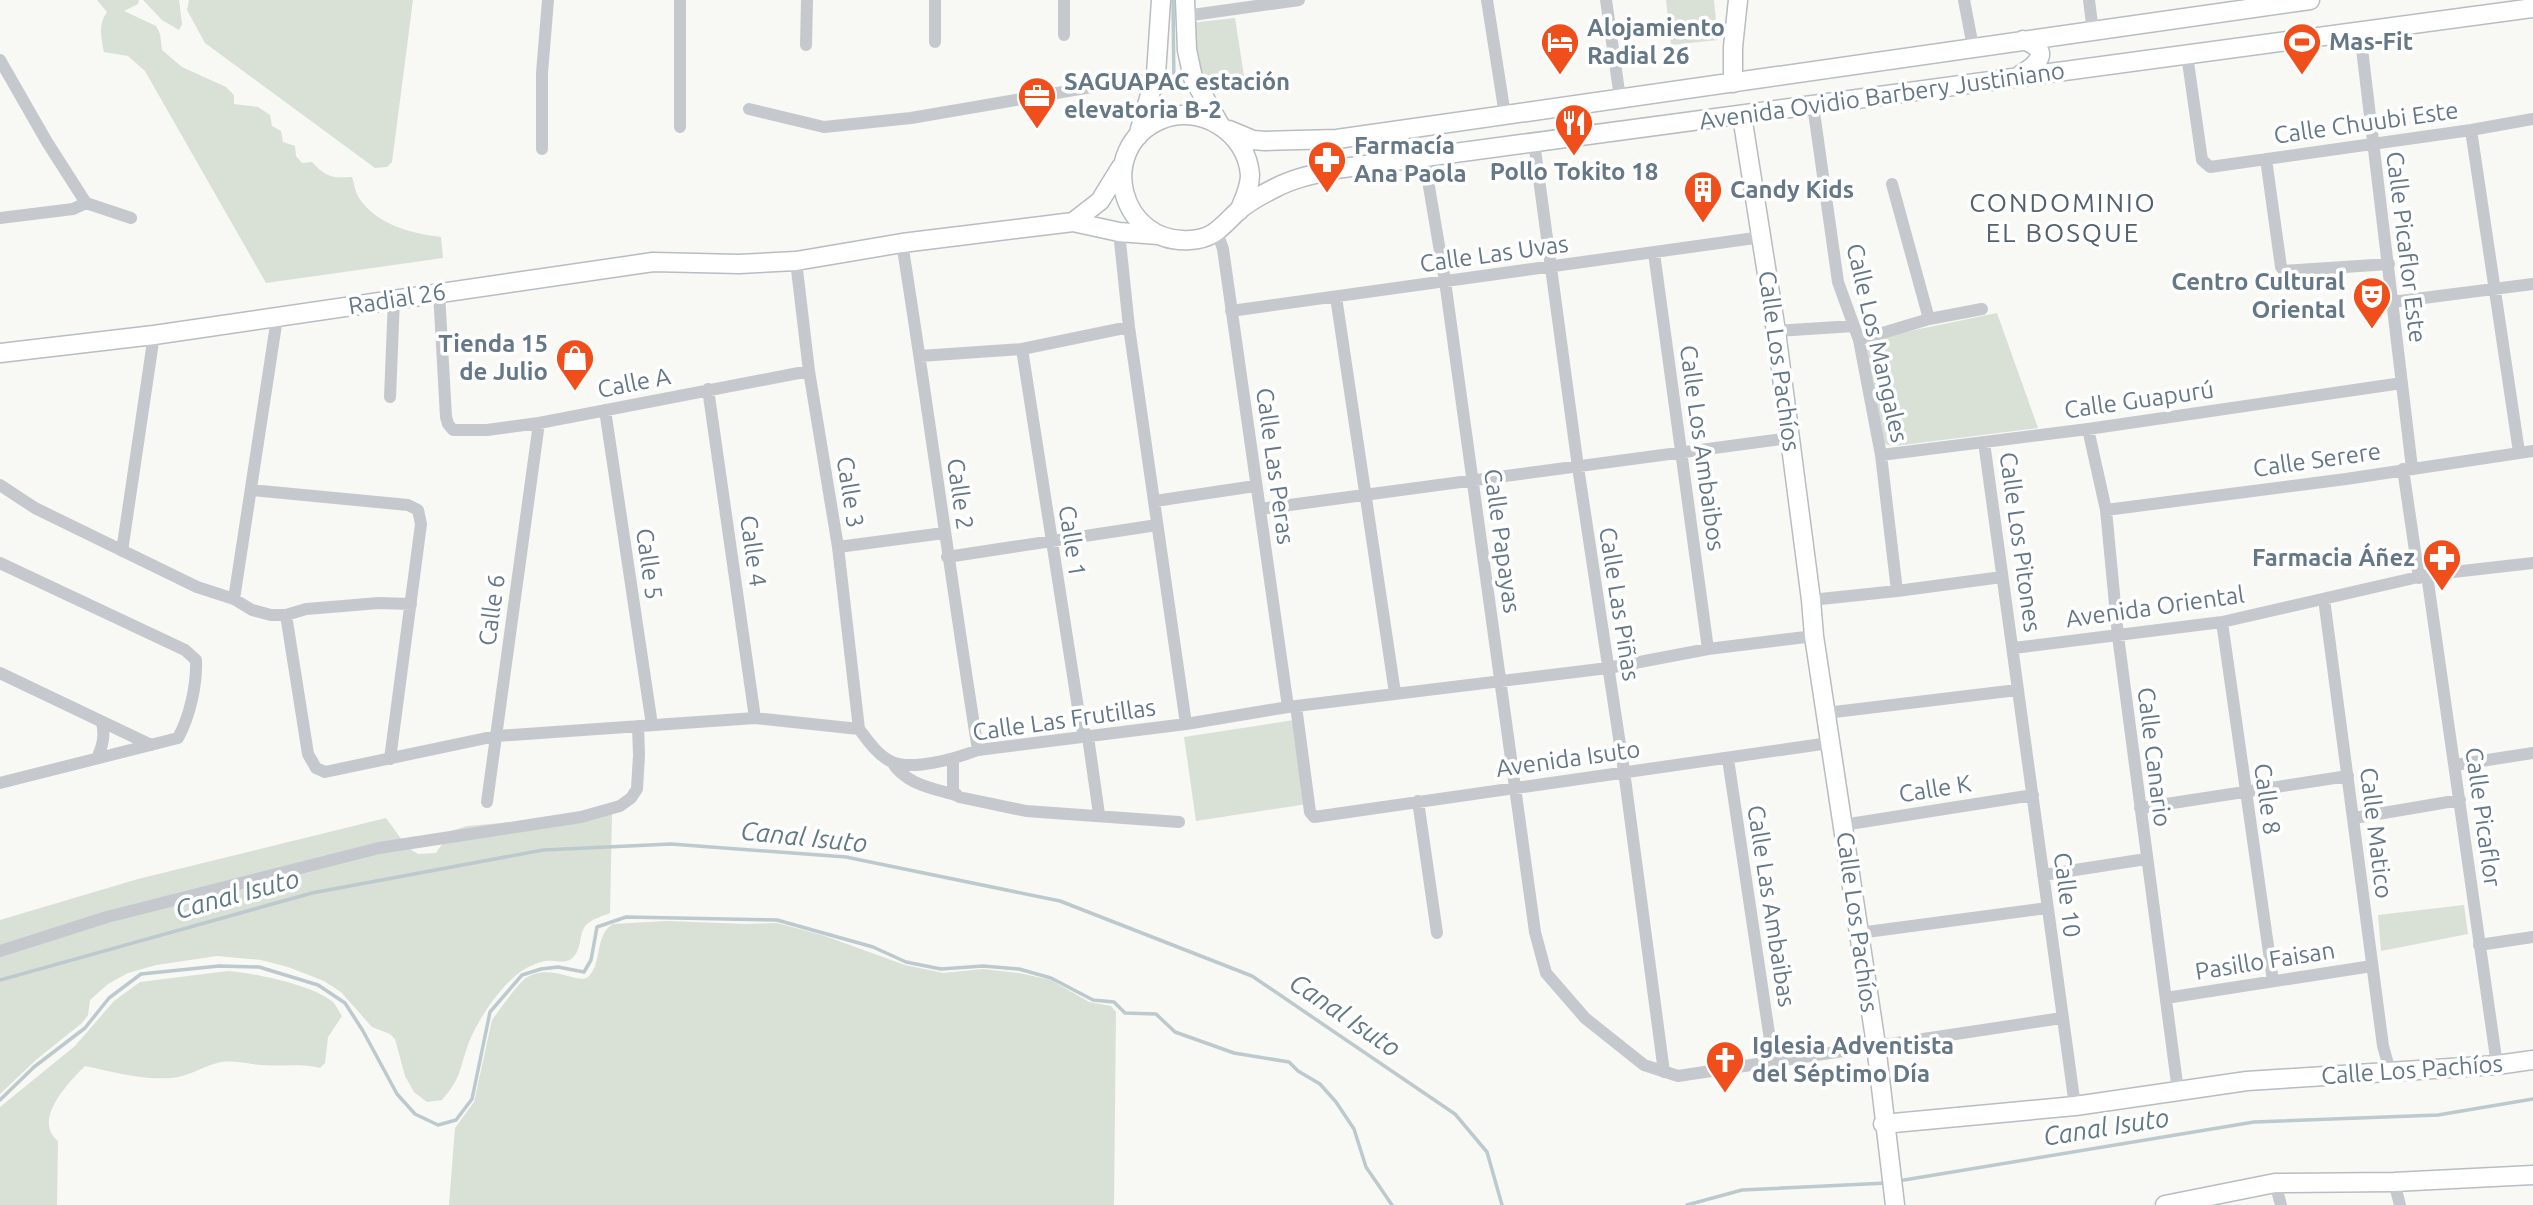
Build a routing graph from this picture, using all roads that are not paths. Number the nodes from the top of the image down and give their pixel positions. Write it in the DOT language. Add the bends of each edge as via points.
graph roads {
  1 [pos="548,0"];
  2 [pos="680,0"];
  3 [pos="807,0"];
  4 [pos="935,0"];
  5 [pos="1064,0"];
  6 [pos="1161,0"];
  7 [pos="1299,0"];
  8 [pos="1487,0"];
  9 [pos="1606,0"];
  10 [pos="1738,0"];
  11 [pos="1964,0"];
  12 [pos="2089,0"];
  13 [pos="2310,0"];
  14 [pos="1185,8"];
  15 [pos="2533,8"];
  16 [pos="2094,32"];
  17 [pos="2360,32"];
  18 [pos="1064,35"];
  19 [pos="2060,37"];
  20 [pos="2023,40"];
  21 [pos="935,42"];
  22 [pos="806,45"];
  23 [pos="1973,47"];
  24 [pos="2187,55"];
  25 [pos="0,60"];
  26 [pos="2061,71"];
  27 [pos="2017,77"];
  28 [pos="1154,82"];
  29 [pos="1733,83"];
  30 [pos="1620,98"];
  31 [pos="1813,105"];
  32 [pos="750,109"];
  33 [pos="1505,115"];
  34 [pos="1742,116"];
  35 [pos="2533,119"];
  36 [pos="680,127"];
  37 [pos="1223,127"];
  38 [pos="2471,130"];
  39 [pos="1138,136"];
  40 [pos="1337,139"];
  41 [pos="1534,142"];
  42 [pos="2372,144"];
  43 [pos="542,149"];
  44 [pos="1424,156"];
  45 [pos="1125,159"];
  46 [pos="2266,159"];
  47 [pos="1336,169"];
  48 [pos="1892,184"];
  49 [pos="86,203"];
  50 [pos="1239,211"];
  51 [pos="0,218"];
  52 [pos="131,218"];
  53 [pos="1073,222"];
  54 [pos="1119,232"];
  55 [pos="1217,232"];
  56 [pos="1161,235"];
  57 [pos="1762,237"];
  58 [pos="902,243"];
  59 [pos="1654,253"];
  60 [pos="796,261"];
  61 [pos="2389,264"];
  62 [pos="1552,267"];
  63 [pos="1445,281"];
  64 [pos="2533,284"];
  65 [pos="2497,289"];
  66 [pos="439,292"];
  67 [pos="1336,297"];
  68 [pos="394,299"];
  69 [pos="2392,302"];
  70 [pos="1982,309"];
  71 [pos="1231,311"];
  72 [pos="276,318"];
  73 [pos="1929,319"];
  74 [pos="1854,326"];
  75 [pos="1129,327"];
  76 [pos="1776,331"];
  77 [pos="154,335"];
  78 [pos="1858,340"];
  79 [pos="1022,349"];
  80 [pos="0,353"];
  81 [pos="920,356"];
  82 [pos="808,371"];
  83 [pos="2402,383"];
  84 [pos="708,389"];
  85 [pos="390,397"];
  86 [pos="606,410"];
  87 [pos="539,423"];
  88 [pos="2088,429"];
  89 [pos="1789,438"];
  90 [pos="1984,442"];
  91 [pos="2533,451"];
  92 [pos="2519,452"];
  93 [pos="1682,453"];
  94 [pos="1881,455"];
  95 [pos="1578,467"];
  96 [pos="2407,469"];
  97 [pos="1473,482"];
  98 [pos="0,485"];
  99 [pos="1255,486"];
  100 [pos="251,490"];
  101 [pos="1367,495"];
  102 [pos="1155,501"];
  103 [pos="1260,509"];
  104 [pos="2106,510"];
  105 [pos="1157,525"];
  106 [pos="944,533"];
  107 [pos="1050,542"];
  108 [pos="838,547"];
  109 [pos="122,551"];
  110 [pos="947,557"];
  111 [pos="0,564"];
  112 [pos="2533,565"];
  113 [pos="2423,576"];
  114 [pos="2002,577"];
  115 [pos="1897,591"];
  116 [pos="234,599"];
  117 [pos="2325,599"];
  118 [pos="1811,600"];
  119 [pos="411,604"];
  120 [pos="286,615"];
  121 [pos="2222,622"];
  122 [pos="1814,636"];
  123 [pos="2118,636"];
  124 [pos="2014,648"];
  125 [pos="1708,649"];
  126 [pos="1608,668"];
  127 [pos="0,673"];
  128 [pos="1501,681"];
  129 [pos="2017,690"];
  130 [pos="1395,693"];
  131 [pos="1292,706"];
  132 [pos="1826,713"];
  133 [pos="755,718"];
  134 [pos="102,722"];
  135 [pos="1186,724"];
  136 [pos="645,725"];
  137 [pos="859,729"];
  138 [pos="496,736"];
  139 [pos="1088,737"];
  140 [pos="1829,743"];
  141 [pos="151,745"];
  142 [pos="978,750"];
  143 [pos="2533,753"];
  144 [pos="97,758"];
  145 [pos="953,759"];
  146 [pos="1728,759"];
  147 [pos="390,760"];
  148 [pos="892,762"];
  149 [pos="2455,765"];
  150 [pos="1624,771"];
  151 [pos="2348,776"];
  152 [pos="0,783"];
  153 [pos="1516,788"];
  154 [pos="2245,792"];
  155 [pos="955,795"];
  156 [pos="2033,795"];
  157 [pos="2460,800"];
  158 [pos="1419,802"];
  159 [pos="487,803"];
  160 [pos="2140,808"];
  161 [pos="1098,814"];
  162 [pos="1314,817"];
  163 [pos="2354,818"];
  164 [pos="1179,822"];
  165 [pos="1843,825"];
  166 [pos="2146,859"];
  167 [pos="2043,876"];
  168 [pos="2047,908"];
  169 [pos="1437,933"];
  170 [pos="1859,933"];
  171 [pos="2533,937"];
  172 [pos="2479,945"];
  173 [pos="0,951"];
  174 [pos="2372,966"];
  175 [pos="2273,981"];
  176 [pos="2165,998"];
  177 [pos="2062,1018"];
  178 [pos="1876,1045"];
  179 [pos="1773,1060"];
  180 [pos="2533,1060"];
  181 [pos="2497,1065"];
  182 [pos="2390,1071"];
  183 [pos="1664,1072"];
  184 [pos="2178,1091"];
  185 [pos="2075,1106"];
  186 [pos="1883,1124"];
  187 [pos="2533,1175"];
  188 [pos="2394,1182"];
  189 [pos="2275,1183"];
  190 [pos="1895,1205"];
  191 [pos="2165,1205"];
  192 [pos="2281,1205"];
  193 [pos="2400,1205"];
  1 -- 43 [label="street"];
  2 -- 36 [label="street"];
  3 -- 22 [label="street"];
  4 -- 21 [label="street"];
  5 -- 18 [label="street"];
  6 -- 28 [label="main road"];
  7 -- 14 [label="street"];
  8 -- 33 [label="street"];
  9 -- 30 [label="street"];
  10 -- 29 [label="main road"];
  11 -- 23 [label="street"];
  12 -- 16 [label="street"];
  13 -- 16 [label="main road, Avenida Ovidio Barbery Justiniano"];
  14 -- 37 [label="main road" via="1193,78"];
  15 -- 17 [label="main road, Avenida Ovidio Barbery Justiniano"];
  16 -- 19 [label="main road, Avenida Ovidio Barbery Justiniano"];
  17 -- 24 [label="main road, Avenida Ovidio Barbery Justiniano"];
  17 -- 42 [label="street, Calle Picaflor Este"];
  19 -- 20 [label="main road, Avenida Ovidio Barbery Justiniano"];
  19 -- 26 [label="main road" via="2046,57 2051,67"];
  20 -- 23 [label="main road, Avenida Ovidio Barbery Justiniano"];
  20 -- 27 [label="main road" via="2034,44 2040,57"];
  23 -- 29 [label="main road, Avenida Ovidio Barbery Justiniano"];
  24 -- 26 [label="main road, Avenida Ovidio Barbery Justiniano"];
  24 -- 46 [label="street, Calle Chuubi Este" via="2202,160 2210,167"];
  25 -- 49 [label="street"];
  26 -- 27 [label="main road, Avenida Ovidio Barbery Justiniano"];
  27 -- 31 [label="main road, Avenida Ovidio Barbery Justiniano"];
  28 -- 32 [label="street" via="1121,82 911,118 824,127"];
  28 -- 39 [label="main road"];
  29 -- 30 [label="main road, Avenida Ovidio Barbery Justiniano"];
  30 -- 33 [label="main road, Avenida Ovidio Barbery Justiniano"];
  31 -- 34 [label="main road, Avenida Ovidio Barbery Justiniano"];
  31 -- 74 [label="street, Calle Los Mangales" via="1838,282"];
  33 -- 40 [label="main road, Avenida Ovidio Barbery Justiniano"];
  34 -- 41 [label="main road, Avenida Ovidio Barbery Justiniano"];
  34 -- 57 [label="main road, Calle Los Pachíos"];
  35 -- 38 [label="street, Calle Chuubi Este"];
  37 -- 39 [label="main road" via="1186,114 1160,120"];
  37 -- 40 [label="main road, Avenida Ovidio Barbery Justiniano" via="1253,140"];
  37 -- 50 [label="main road" via="1246,156 1250,177"];
  38 -- 42 [label="street, Calle Chuubi Este"];
  38 -- 65 [label="street"];
  39 -- 45 [label="main road"];
  40 -- 47 [label="main road" via="1329,155"];
  41 -- 44 [label="main road, Avenida Ovidio Barbery Justiniano"];
  41 -- 62 [label="street, Calle Las Piñas"];
  42 -- 46 [label="street, Calle Chuubi Este"];
  42 -- 61 [label="street, Calle Picaflor Este"];
  44 -- 47 [label="main road, Avenida Ovidio Barbery Justiniano"];
  44 -- 63 [label="street, Calle Papayas"];
  45 -- 53 [label="main road" via="1100,201"];
  45 -- 56 [label="main road" via="1121,175 1128,206 1147,228"];
  46 -- 61 [label="street" via="2284,271"];
  47 -- 50 [label="main road, Avenida Ovidio Barbery Justiniano" via="1275,188"];
  48 -- 73 [label="street"];
  49 -- 51 [label="street" via="73,209"];
  49 -- 52 [label="street"];
  50 -- 55 [label="main road"];
  53 -- 54 [label="main road"];
  53 -- 58 [label="main road"];
  54 -- 56 [label="main road"];
  54 -- 75 [label="street"];
  55 -- 56 [label="main road" via="1190,240"];
  55 -- 71 [label="street, Calle Las Peras"];
  57 -- 59 [label="street, Calle Las Uvas"];
  57 -- 76 [label="main road, Calle Los Pachíos"];
  58 -- 60 [label="main road"];
  58 -- 81 [label="street, Calle 2"];
  59 -- 62 [label="street, Calle Las Uvas"];
  59 -- 93 [label="street, Calle Los Ambaibos"];
  60 -- 66 [label="main road, Radial 26" via="653,262"];
  60 -- 82 [label="street, Calle 3"];
  61 -- 69 [label="street, Calle Picaflor Este"];
  62 -- 63 [label="street, Calle Las Uvas"];
  62 -- 95 [label="street, Calle Las Piñas"];
  63 -- 67 [label="street, Calle Las Uvas"];
  63 -- 97 [label="street, Calle Papayas"];
  64 -- 65 [label="street"];
  65 -- 69 [label="street"];
  65 -- 92 [label="street"];
  66 -- 68 [label="main road, Radial 26"];
  66 -- 87 [label="street, Calle A" via="448,424 453,430 467,432"];
  67 -- 71 [label="street, Calle Las Uvas"];
  67 -- 101 [label="street"];
  68 -- 72 [label="main road, Radial 26"];
  68 -- 85 [label="street"];
  69 -- 83 [label="street, Calle Picaflor Este"];
  70 -- 73 [label="street"];
  71 -- 99 [label="street, Calle Las Peras"];
  72 -- 77 [label="main road, Radial 26"];
  72 -- 100 [label="street"];
  73 -- 78 [label="street"];
  74 -- 76 [label="street"];
  74 -- 78 [label="street, Calle Los Mangales"];
  75 -- 79 [label="street"];
  75 -- 102 [label="street"];
  76 -- 89 [label="main road, Calle Los Pachíos"];
  77 -- 80 [label="main road, Radial 26"];
  77 -- 109 [label="street"];
  78 -- 94 [label="street, Calle Los Mangales"];
  79 -- 81 [label="street"];
  79 -- 107 [label="street, Calle 1"];
  81 -- 106 [label="street, Calle 2"];
  82 -- 84 [label="street, Calle A"];
  82 -- 108 [label="street, Calle 3"];
  83 -- 88 [label="street, Calle Guapurú"];
  83 -- 96 [label="street, Calle Picaflor Este"];
  84 -- 86 [label="street, Calle A"];
  84 -- 133 [label="street, Calle 4"];
  86 -- 87 [label="street, Calle A"];
  86 -- 136 [label="street, Calle 5"];
  87 -- 138 [label="street, Calle 6"];
  88 -- 90 [label="street, Calle Guapurú"];
  88 -- 104 [label="street, Calle Canario"];
  89 -- 93 [label="street"];
  89 -- 118 [label="main road, Calle Los Pachíos"];
  90 -- 94 [label="street, Calle Guapurú"];
  90 -- 114 [label="street, Calle Los Pitones"];
  91 -- 92 [label="street, Calle Serere"];
  92 -- 96 [label="street, Calle Serere"];
  93 -- 95 [label="street"];
  93 -- 125 [label="street, Calle Los Ambaibos"];
  94 -- 115 [label="street, Calle Los Mangales"];
  95 -- 97 [label="street"];
  95 -- 126 [label="street, Calle Las Piñas"];
  96 -- 104 [label="street, Calle Serere"];
  96 -- 113 [label="street, Calle Picaflor Este"];
  97 -- 101 [label="street"];
  97 -- 128 [label="street, Calle Papayas"];
  98 -- 109 [label="street" via="35,508"];
  99 -- 102 [label="street"];
  99 -- 103 [label="street, Calle Las Peras"];
  100 -- 116 [label="street"];
  100 -- 119 [label="street" via="408,505 418,510 421,524"];
  101 -- 103 [label="street"];
  101 -- 130 [label="street"];
  102 -- 105 [label="street"];
  103 -- 131 [label="street, Calle Las Peras"];
  104 -- 123 [label="street, Calle Canario"];
  105 -- 107 [label="street"];
  105 -- 135 [label="street"];
  106 -- 108 [label="street"];
  106 -- 110 [label="street, Calle 2"];
  107 -- 110 [label="street"];
  107 -- 139 [label="street, Calle 1" via="1081,727"];
  108 -- 137 [label="street, Calle 3"];
  109 -- 116 [label="street" via="197,587"];
  110 -- 142 [label="street, Calle 2"];
  111 -- 141 [label="street" via="185,650 196,660 178,738"];
  112 -- 113 [label="street, Avenida Oriental"];
  113 -- 117 [label="street, Avenida Oriental"];
  113 -- 149 [label="street, Calle Picaflor"];
  114 -- 115 [label="street"];
  114 -- 124 [label="street, Calle Los Pitones"];
  115 -- 118 [label="street"];
  116 -- 120 [label="street" via="252,610"];
  117 -- 121 [label="street, Avenida Oriental"];
  117 -- 151 [label="street, Calle Matico"];
  118 -- 122 [label="main road, Calle Los Pachíos"];
  119 -- 120 [label="street" via="306,609"];
  119 -- 147 [label="street"];
  120 -- 147 [label="street" via="307,754 316,768 325,772"];
  121 -- 123 [label="street, Avenida Oriental"];
  121 -- 154 [label="street, Calle 8"];
  122 -- 125 [label="street, Calle Las Frutillas"];
  122 -- 132 [label="main road, Calle Los Pachíos"];
  123 -- 124 [label="street, Avenida Oriental"];
  123 -- 160 [label="street, Calle Canario"];
  124 -- 129 [label="street"];
  125 -- 126 [label="street, Calle Las Frutillas"];
  126 -- 128 [label="street, Calle Las Frutillas"];
  126 -- 150 [label="street, Calle Las Piñas"];
  127 -- 134 [label="street"];
  128 -- 130 [label="street, Calle Las Frutillas"];
  128 -- 153 [label="street, Calle Papayas"];
  129 -- 132 [label="street"];
  129 -- 156 [label="street, Calle 10"];
  130 -- 131 [label="street, Calle Las Frutillas"];
  131 -- 135 [label="street, Calle Las Frutillas"];
  131 -- 162 [label="street, Calle Las Peras"];
  132 -- 140 [label="main road, Calle Los Pachíos"];
  133 -- 136 [label="street"];
  133 -- 137 [label="street"];
  134 -- 141 [label="street"];
  134 -- 144 [label="street" via="103,746"];
  135 -- 139 [label="street, Calle Las Frutillas"];
  136 -- 138 [label="street"];
  136 -- 173 [label="street, Calle 5" via="637,789 620,806 581,817 379,848 107,917"];
  137 -- 148 [label="street"];
  138 -- 147 [label="street"];
  138 -- 159 [label="street, Calle 6"];
  139 -- 142 [label="street, Calle Las Frutillas"];
  139 -- 161 [label="street, Calle 1"];
  140 -- 146 [label="street, Avenida Isuto"];
  140 -- 165 [label="main road, Calle Los Pachíos"];
  141 -- 144 [label="street"];
  142 -- 145 [label="street, Calle Las Frutillas"];
  143 -- 149 [label="street"];
  144 -- 152 [label="street"];
  145 -- 148 [label="street, Calle Las Frutillas" via="927,765"];
  145 -- 155 [label="street"];
  146 -- 150 [label="street, Avenida Isuto"];
  146 -- 179 [label="street, Calle Las Ambaibas"];
  148 -- 155 [label="street" via="909,780"];
  149 -- 157 [label="street, Calle Picaflor"];
  150 -- 153 [label="street, Avenida Isuto"];
  150 -- 183 [label="street, Calle Las Piñas"];
  151 -- 154 [label="street"];
  151 -- 163 [label="street, Calle Matico"];
  153 -- 158 [label="street, Avenida Isuto"];
  153 -- 183 [label="street, Calle Papayas" via="1535,932 1546,973 1585,1018 1644,1065"];
  154 -- 160 [label="street"];
  154 -- 175 [label="street, Calle 8"];
  155 -- 161 [label="street" via="1026,811"];
  156 -- 165 [label="street, Calle K"];
  156 -- 167 [label="street, Calle 10"];
  157 -- 163 [label="street"];
  157 -- 172 [label="street, Calle Picaflor"];
  158 -- 162 [label="street, Avenida Isuto"];
  158 -- 169 [label="street"];
  160 -- 166 [label="street, Calle Canario"];
  161 -- 164 [label="street"];
  163 -- 174 [label="street, Calle Matico"];
  165 -- 170 [label="main road, Calle Los Pachíos"];
  166 -- 167 [label="street"];
  166 -- 176 [label="street, Calle Canario"];
  167 -- 168 [label="street, Calle 10"];
  168 -- 170 [label="street"];
  168 -- 177 [label="street, Calle 10"];
  170 -- 178 [label="main road, Calle Los Pachíos"];
  171 -- 172 [label="street"];
  172 -- 181 [label="street, Calle Picaflor"];
  174 -- 175 [label="street, Pasillo Faisan"];
  174 -- 182 [label="street, Calle Matico"];
  175 -- 176 [label="street, Pasillo Faisan"];
  176 -- 184 [label="street, Calle Canario"];
  177 -- 178 [label="street"];
  177 -- 185 [label="street, Calle 10"];
  178 -- 179 [label="street"];
  178 -- 186 [label="main road, Calle Los Pachíos"];
  179 -- 183 [label="street" via="1678,1076"];
  180 -- 181 [label="main road, Calle Los Pachíos"];
  181 -- 182 [label="main road, Calle Los Pachíos"];
  182 -- 184 [label="main road, Calle Los Pachíos" via="2247,1080"];
  184 -- 185 [label="main road, Calle Los Pachíos"];
  185 -- 186 [label="main road, Calle Los Pachíos"];
  186 -- 190 [label="main road"];
  187 -- 188 [label="main road"];
  188 -- 189 [label="main road"];
  188 -- 193 [label="street"];
  189 -- 191 [label="main road"];
  189 -- 192 [label="street"];
}
